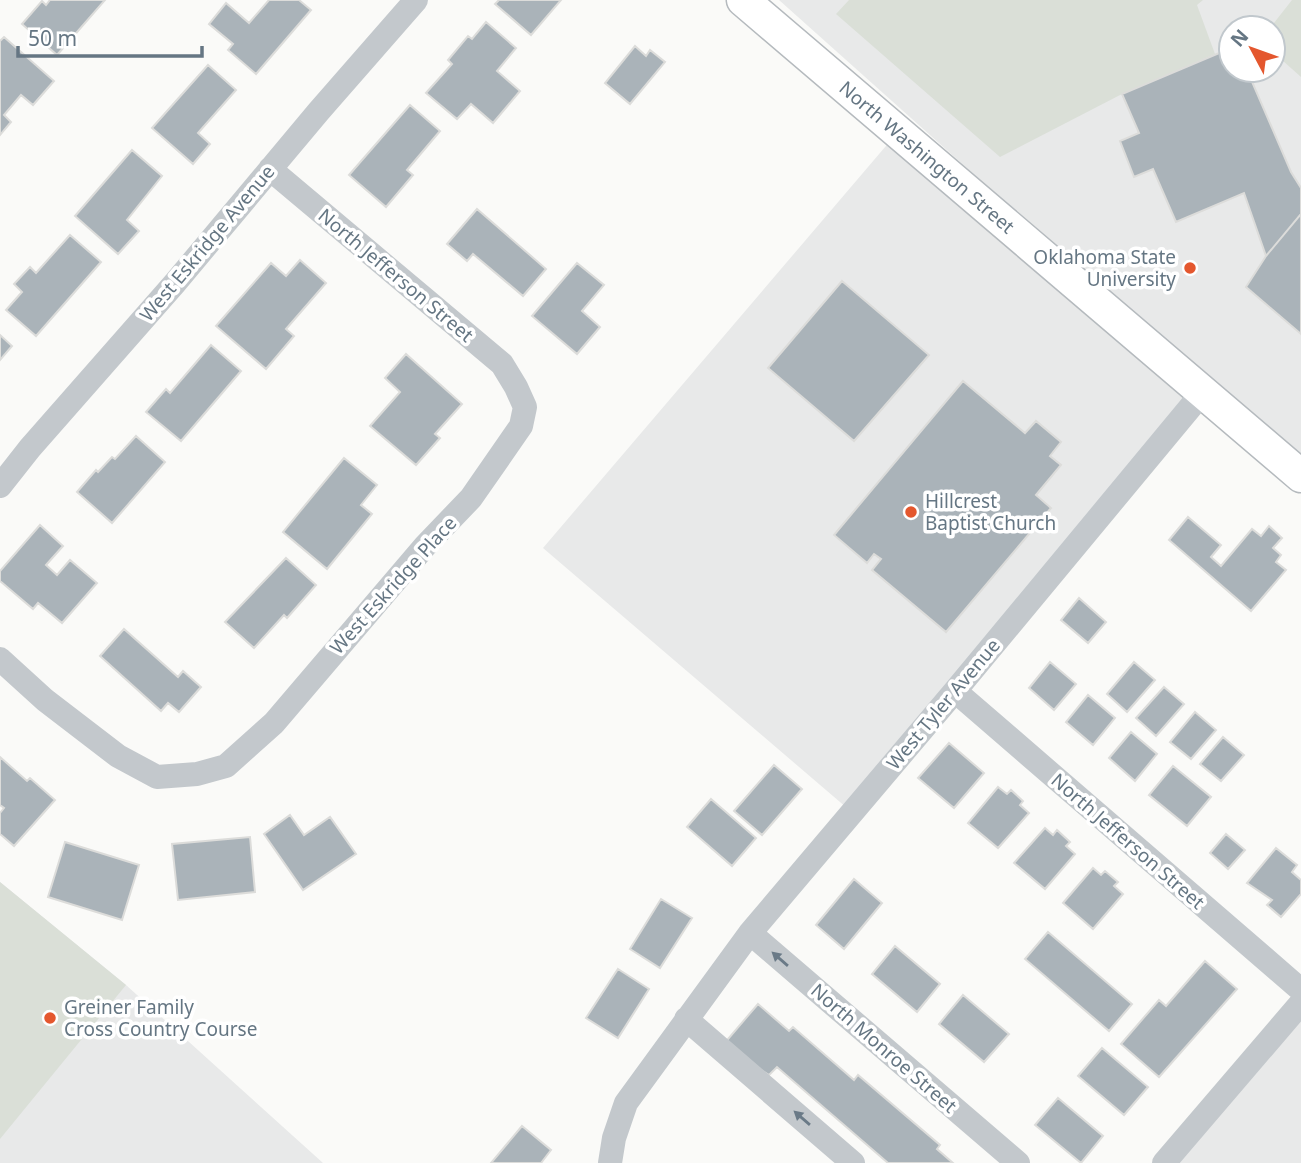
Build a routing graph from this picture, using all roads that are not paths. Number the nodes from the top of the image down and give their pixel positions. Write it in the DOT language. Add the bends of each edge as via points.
graph roads {
  1 [pos="416,0"];
  2 [pos="743,0"];
  3 [pos="270,169"];
  4 [pos="516,387"];
  5 [pos="1203,392"];
  6 [pos="1301,476"];
  7 [pos="0,486"];
  8 [pos="0,659"];
  9 [pos="955,691"];
  10 [pos="750,933"];
  11 [pos="1301,990"];
  12 [pos="1296,1018"];
  13 [pos="686,1019"];
  14 [pos="610,1163"];
  15 [pos="853,1163"];
  16 [pos="1018,1163"];
  17 [pos="1164,1163"];
  1 -- 3 [label="street, West Eskridge Avenue"];
  2 -- 5 [label="main road, North Washington Street"];
  3 -- 4 [label="street, North Jefferson Street" via="502,364"];
  3 -- 7 [label="street, West Eskridge Avenue"];
  4 -- 8 [label="street, West Eskridge Place" via="525,407 521,426 471,498 274,723 226,766 197,774 156,776 118,756"];
  5 -- 6 [label="main road, North Washington Street"];
  5 -- 9 [label="street, West Tyler Avenue"];
  9 -- 10 [label="street, West Tyler Avenue"];
  9 -- 11 [label="street, North Jefferson Street"];
  10 -- 13 [label="street, West Tyler Avenue"];
  16 -- 10 [label="street, North Monroe Street, one-way"];
  12 -- 17 [label="street"];
  13 -- 14 [label="street, West Tyler Avenue" via="626,1103"];
  15 -- 13 [label="street, one-way"];
}
